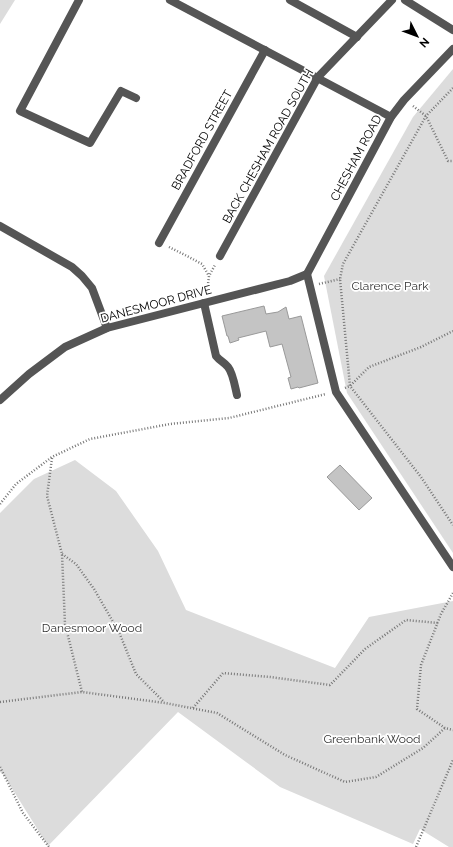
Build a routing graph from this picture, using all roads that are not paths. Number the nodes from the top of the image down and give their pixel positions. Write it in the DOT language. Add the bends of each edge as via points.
graph roads {
  1 [pos="80,0"];
  2 [pos="170,0"];
  3 [pos="290,0"];
  4 [pos="392,0"];
  5 [pos="405,0"];
  6 [pos="453,30"];
  7 [pos="357,37"];
  8 [pos="453,49"];
  9 [pos="265,50"];
  10 [pos="318,77"];
  11 [pos="136,98"];
  12 [pos="391,116"];
  13 [pos="0,226"];
  14 [pos="159,242"];
  15 [pos="220,256"];
  16 [pos="307,274"];
  17 [pos="205,303"];
  18 [pos="107,328"];
  19 [pos="237,395"];
  20 [pos="0,400"];
  21 [pos="453,567"];
  1 -- 11 [label="street" via="20,111 90,144 121,91"];
  2 -- 9 [label="street"];
  3 -- 7 [label="street"];
  4 -- 7 [label="street, BACK CHESHAM ROAD SOUTH"];
  5 -- 6 [label="street"];
  7 -- 10 [label="street, BACK CHESHAM ROAD SOUTH"];
  8 -- 12 [label="street, CHESHAM ROAD"];
  9 -- 10 [label="street"];
  9 -- 14 [label="street, BRADFORD STREET"];
  10 -- 12 [label="street"];
  10 -- 15 [label="street, BACK CHESHAM ROAD SOUTH"];
  12 -- 16 [label="street, CHESHAM ROAD"];
  13 -- 18 [label="street" via="72,267 82,276 92,288"];
  16 -- 17 [label="street, DANESMOOR DRIVE" via="290,281"];
  16 -- 21 [label="street" via="336,392"];
  17 -- 18 [label="street, DANESMOOR DRIVE"];
  17 -- 19 [label="street" via="216,356 230,369"];
  18 -- 20 [label="street, DANESMOOR DRIVE" via="65,347"];
}
